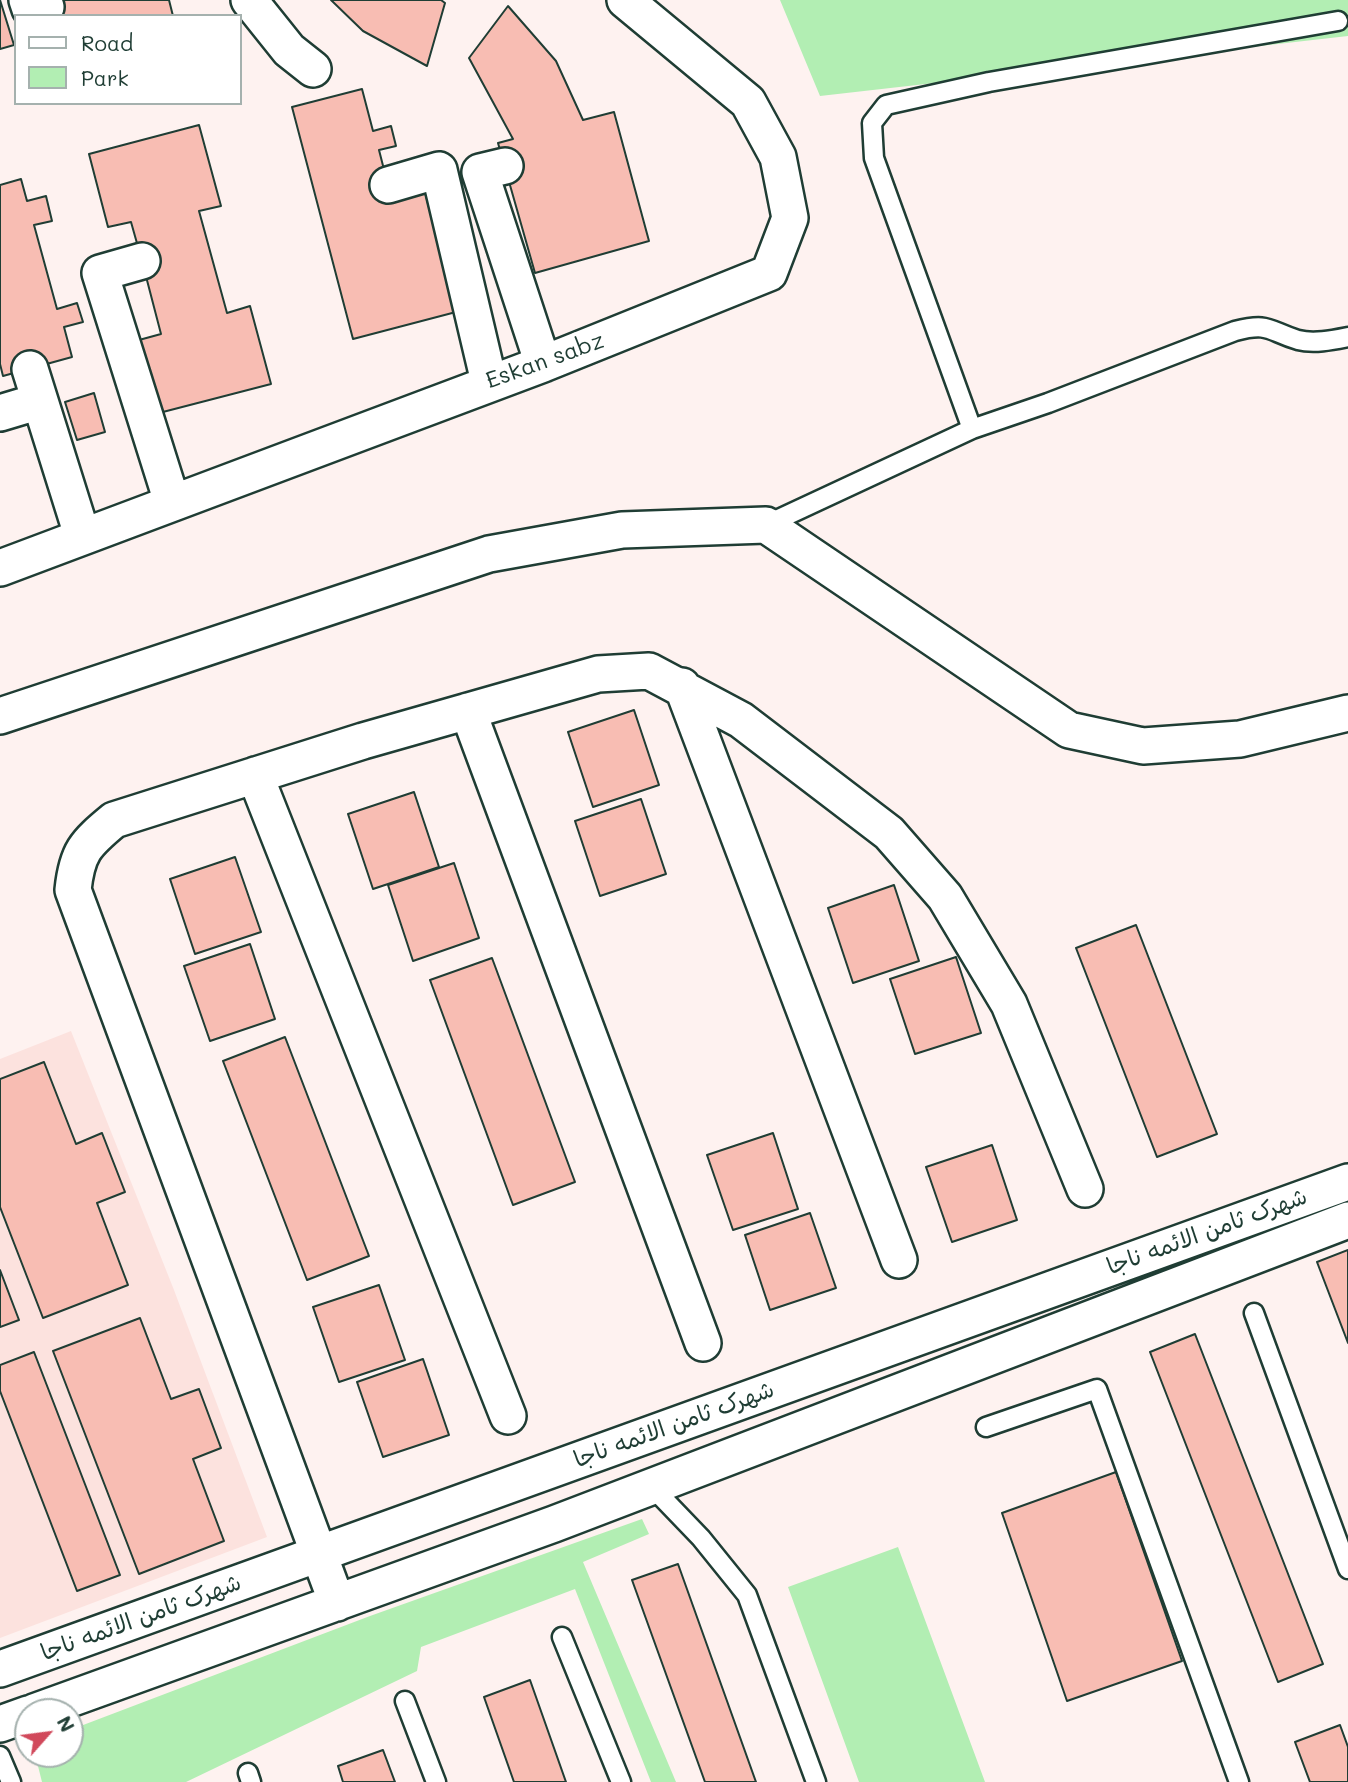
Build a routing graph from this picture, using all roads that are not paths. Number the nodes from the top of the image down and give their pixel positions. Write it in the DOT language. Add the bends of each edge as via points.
graph roads {
  1 [pos="248,0"];
  2 [pos="625,0"];
  3 [pos="1338,21"];
  4 [pos="313,69"];
  5 [pos="505,166"];
  6 [pos="388,185"];
  7 [pos="142,261"];
  8 [pos="1348,337"];
  9 [pos="543,364"];
  10 [pos="489,382"];
  11 [pos="0,413"];
  12 [pos="972,429"];
  13 [pos="172,502"];
  14 [pos="766,525"];
  15 [pos="82,535"];
  16 [pos="0,568"];
  17 [pos="682,686"];
  18 [pos="468,711"];
  19 [pos="1348,713"];
  20 [pos="0,716"];
  21 [pos="256,775"];
  22 [pos="1348,1182"];
  23 [pos="1085,1189"];
  24 [pos="1348,1220"];
  25 [pos="899,1260"];
  26 [pos="1254,1313"];
  27 [pos="974,1316"];
  28 [pos="703,1343"];
  29 [pos="987,1358"];
  30 [pos="508,1416"];
  31 [pos="986,1427"];
  32 [pos="652,1487"];
  33 [pos="318,1553"];
  34 [pos="1348,1569"];
  35 [pos="337,1603"];
  36 [pos="562,1637"];
  37 [pos="0,1669"];
  38 [pos="73,1698"];
  39 [pos="405,1700"];
  40 [pos="0,1756"];
  41 [pos="11,1782"];
  42 [pos="436,1782"];
  43 [pos="621,1782"];
  44 [pos="816,1782"];
  45 [pos="1240,1782"];
  1 -- 4 [label="street" via="289,50"];
  2 -- 9 [label="street, Eskan sabz" via="748,103 778,157 790,218 769,273"];
  3 -- 12 [label="lane" via="989,82 886,105 872,123 874,159"];
  5 -- 9 [label="street" via="481,172"];
  6 -- 10 [label="street" via="439,170"];
  7 -- 13 [label="street" via="100,273"];
  8 -- 12 [label="lane" via="1299,340 1257,325"];
  9 -- 10 [label="street, Eskan sabz"];
  10 -- 13 [label="street, Eskan sabz"];
  11 -- 15 [label="street" via="35,385"];
  12 -- 14 [label="lane"];
  13 -- 15 [label="street, Eskan sabz"];
  14 -- 19 [label="street" via="1069,730 1143,746 1240,739"];
  14 -- 20 [label="street" via="622,530 489,554"];
  15 -- 16 [label="street, Eskan sabz"];
  17 -- 18 [label="street" via="649,671 598,674"];
  17 -- 23 [label="street" via="741,720 889,833 945,897 1009,1004"];
  17 -- 25 [label="street"];
  18 -- 21 [label="street"];
  18 -- 28 [label="street"];
  21 -- 30 [label="street"];
  21 -- 33 [label="street" via="114,820 85,844 76,866 74,890"];
  22 -- 27 [label="street, شهرک ثامن الائمه ناجا"];
  24 -- 29 [label="street, شهرک ثامن الائمه ناجا"];
  26 -- 34 [label="lane"];
  27 -- 29 [label="street"];
  27 -- 33 [label="street, شهرک ثامن الائمه ناجا"];
  29 -- 32 [label="street, شهرک ثامن الائمه ناجا"];
  31 -- 45 [label="lane" via="1097,1389"];
  32 -- 35 [label="street, شهرک ثامن الائمه ناجا"];
  32 -- 44 [label="lane" via="747,1595"];
  33 -- 35 [label="street"];
  33 -- 37 [label="street, شهرک ثامن الائمه ناجا"];
  35 -- 38 [label="street, شهرک ثامن الائمه ناجا"];
  36 -- 43 [label="lane"];
  39 -- 42 [label="lane"];
  40 -- 41 [label="lane"];
}
